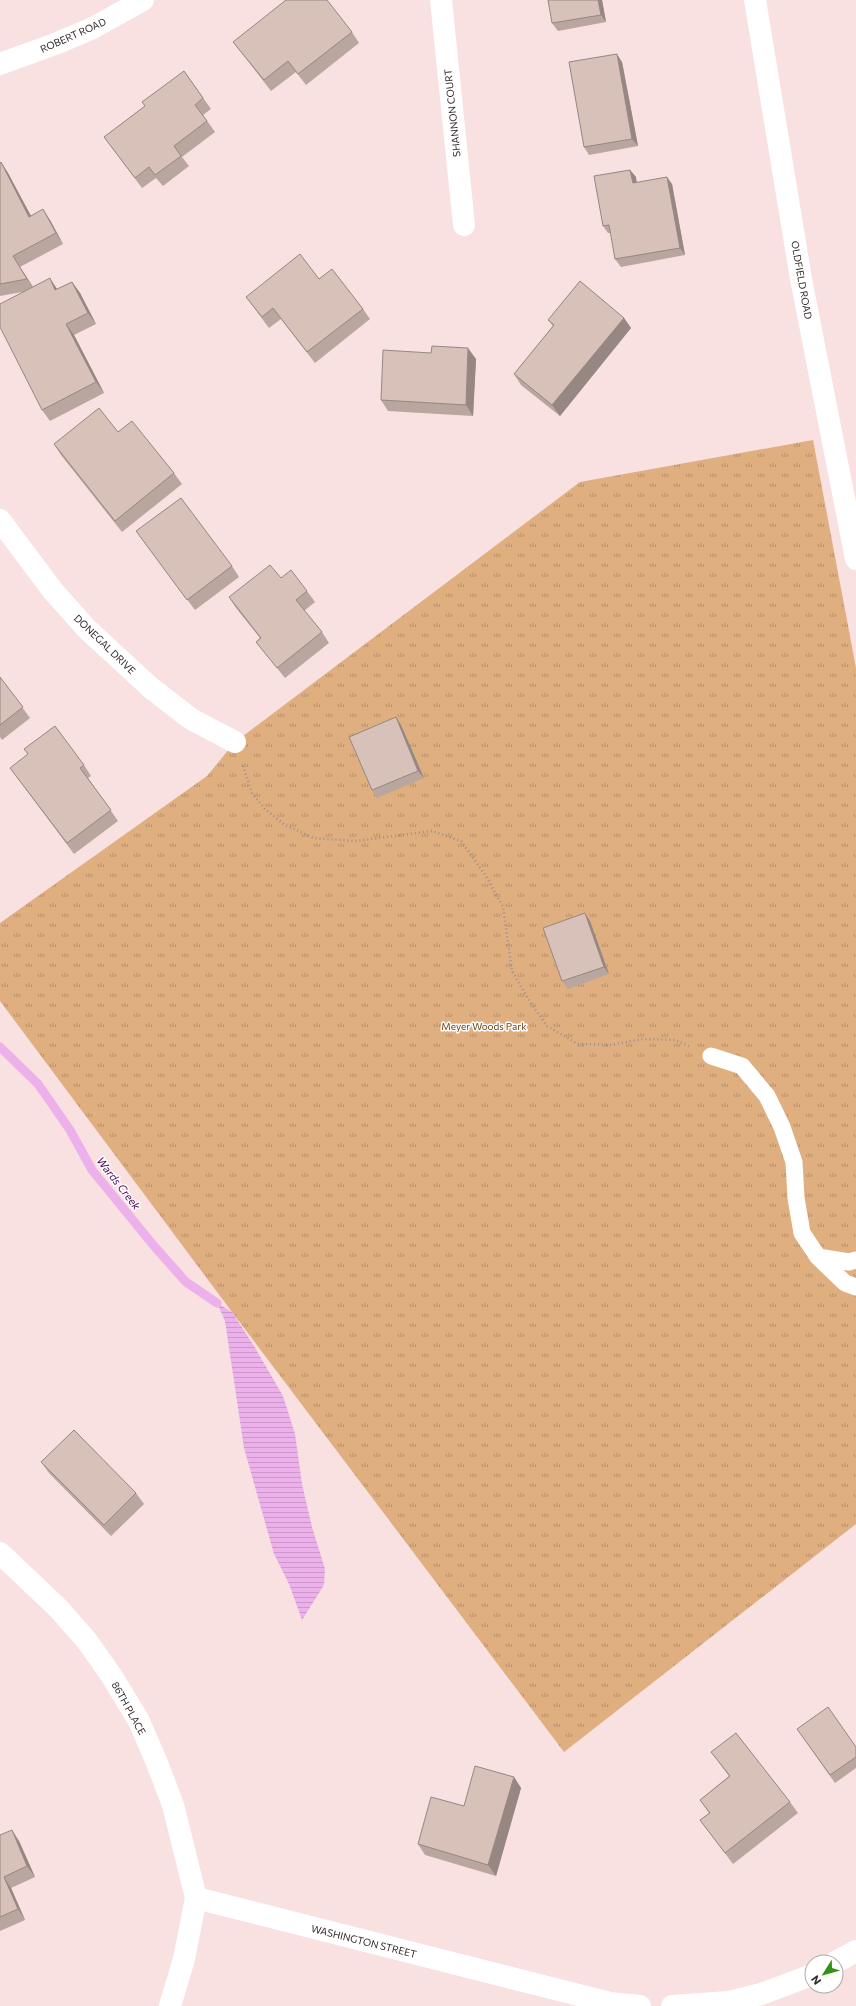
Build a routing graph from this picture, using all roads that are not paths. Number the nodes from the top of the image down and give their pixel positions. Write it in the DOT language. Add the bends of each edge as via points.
graph roads {
  1 [pos="143,0"];
  2 [pos="441,0"];
  3 [pos="755,0"];
  4 [pos="0,64"];
  5 [pos="464,225"];
  6 [pos="0,520"];
  7 [pos="856,559"];
  8 [pos="235,742"];
  9 [pos="711,1056"];
  10 [pos="818,1257"];
  11 [pos="856,1260"];
  12 [pos="856,1287"];
  13 [pos="0,1553"];
  14 [pos="196,1898"];
  15 [pos="856,1951"];
  16 [pos="844,1958"];
  17 [pos="804,1978"];
  18 [pos="170,2006"];
  19 [pos="640,2006"];
  20 [pos="672,2006"];
  1 -- 4 [label="street, ROBERT ROAD" via="94,28"];
  2 -- 5 [label="street, SHANNON COURT"];
  3 -- 7 [label="street, OLDFIELD ROAD" via="801,278"];
  6 -- 8 [label="street, DONEGAL DRIVE" via="53,591 87,629 151,688 191,719"];
  9 -- 10 [label="lane" via="742,1066 767,1096 782,1126 794,1162 796,1198 802,1233"];
  10 -- 11 [label="lane" via="849,1262"];
  10 -- 12 [label="lane" via="845,1283"];
  13 -- 14 [label="street, 86TH PLACE" via="59,1609 87,1641 139,1722 173,1805"];
  14 -- 18 [label="street" via="184,1959"];
  14 -- 19 [label="street, WASHINGTON STREET" via="610,2004"];
  15 -- 16 [label="street"];
  17 -- 20 [label="street" via="761,1994 729,2002"];
}
